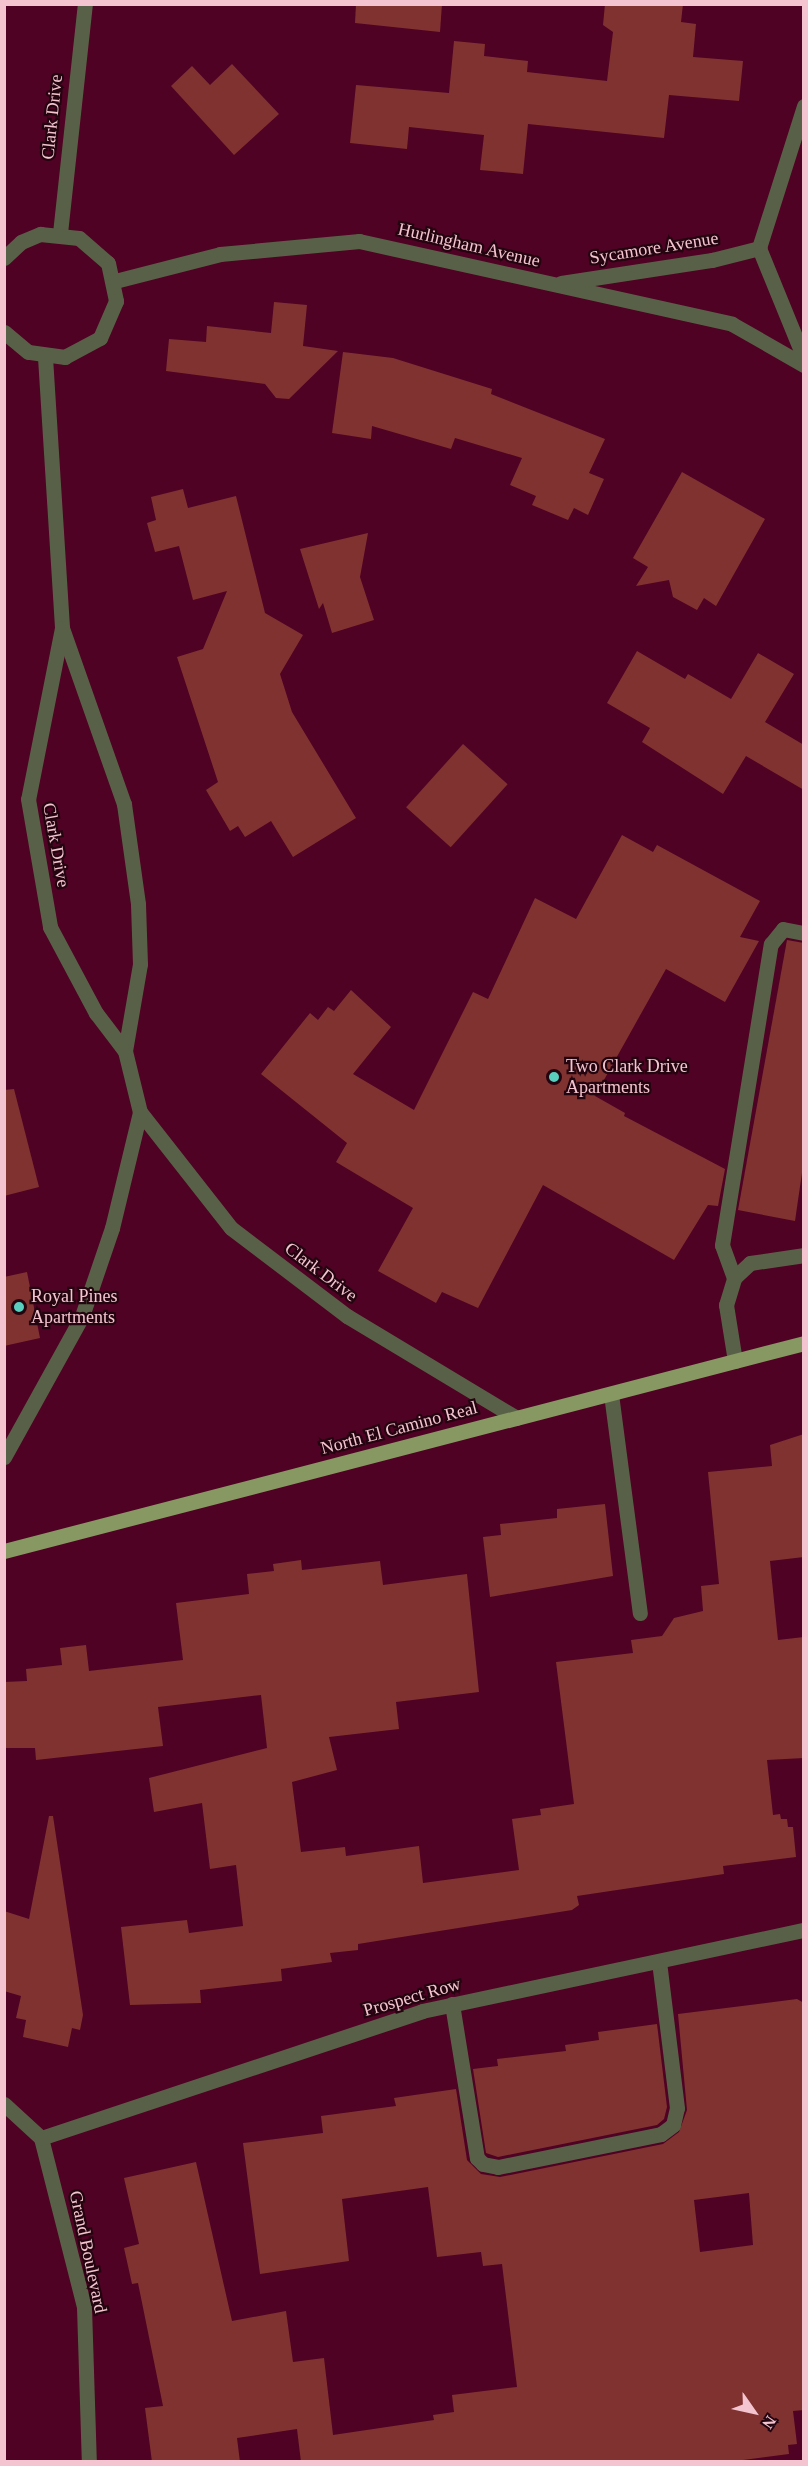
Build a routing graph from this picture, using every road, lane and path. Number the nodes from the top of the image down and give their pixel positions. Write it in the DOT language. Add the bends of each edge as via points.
graph roads {
  1 [pos="84,4"];
  2 [pos="804,106"];
  3 [pos="60,233"];
  4 [pos="759,248"];
  5 [pos="4,258"];
  6 [pos="115,281"];
  7 [pos="554,284"];
  8 [pos="4,332"];
  9 [pos="45,357"];
  10 [pos="804,358"];
  11 [pos="804,365"];
  12 [pos="62,628"];
  13 [pos="804,933"];
  14 [pos="125,1051"];
  15 [pos="140,1112"];
  16 [pos="804,1255"];
  17 [pos="734,1278"];
  18 [pos="804,1343"];
  19 [pos="735,1361"];
  20 [pos="611,1394"];
  21 [pos="517,1418"];
  22 [pos="4,1457"];
  23 [pos="4,1551"];
  24 [pos="640,1613"];
  25 [pos="804,1930"];
  26 [pos="659,1960"];
  27 [pos="452,2004"];
  28 [pos="4,2104"];
  29 [pos="41,2138"];
  30 [pos="88,2462"];
  1 -- 3 [label="street, Clark Drive"];
  2 -- 4 [label="street"];
  3 -- 5 [label="street" via="21,242"];
  3 -- 6 [label="street" via="96,248"];
  4 -- 7 [label="street, Sycamore Avenue" via="712,260"];
  4 -- 10 [label="street"];
  6 -- 7 [label="street, Hurlingham Avenue" via="220,254 359,241"];
  6 -- 9 [label="street" via="116,302 100,338 65,357"];
  7 -- 11 [label="street, Hurlingham Avenue" via="732,324"];
  8 -- 9 [label="street" via="28,352"];
  9 -- 12 [label="street, Clark Drive"];
  12 -- 14 [label="street, Clark Drive" via="124,804 138,903 141,964"];
  12 -- 14 [label="street, Clark Drive" via="28,799 50,927 96,1012"];
  13 -- 17 [label="street" via="783,929 771,944 722,1245"];
  14 -- 15 [label="street, Clark Drive"];
  15 -- 21 [label="street, Clark Drive" via="231,1228 347,1317"];
  15 -- 22 [label="street, Clark Drive" via="112,1228 82,1316"];
  16 -- 17 [label="street" via="750,1263"];
  17 -- 19 [label="street" via="726,1305"];
  18 -- 19 [label="main road, North El Camino Real"];
  19 -- 20 [label="main road, North El Camino Real"];
  20 -- 21 [label="main road, North El Camino Real"];
  20 -- 24 [label="street"];
  21 -- 23 [label="main road, North El Camino Real"];
  25 -- 26 [label="street, Prospect Row"];
  26 -- 27 [label="street, Prospect Row"];
  26 -- 27 [label="street" via="677,2108 673,2125 661,2134 498,2167 483,2164 477,2158"];
  27 -- 29 [label="street, Prospect Row"];
  28 -- 29 [label="street"];
  29 -- 30 [label="street, Grand Boulevard" via="84,2307"];
}
